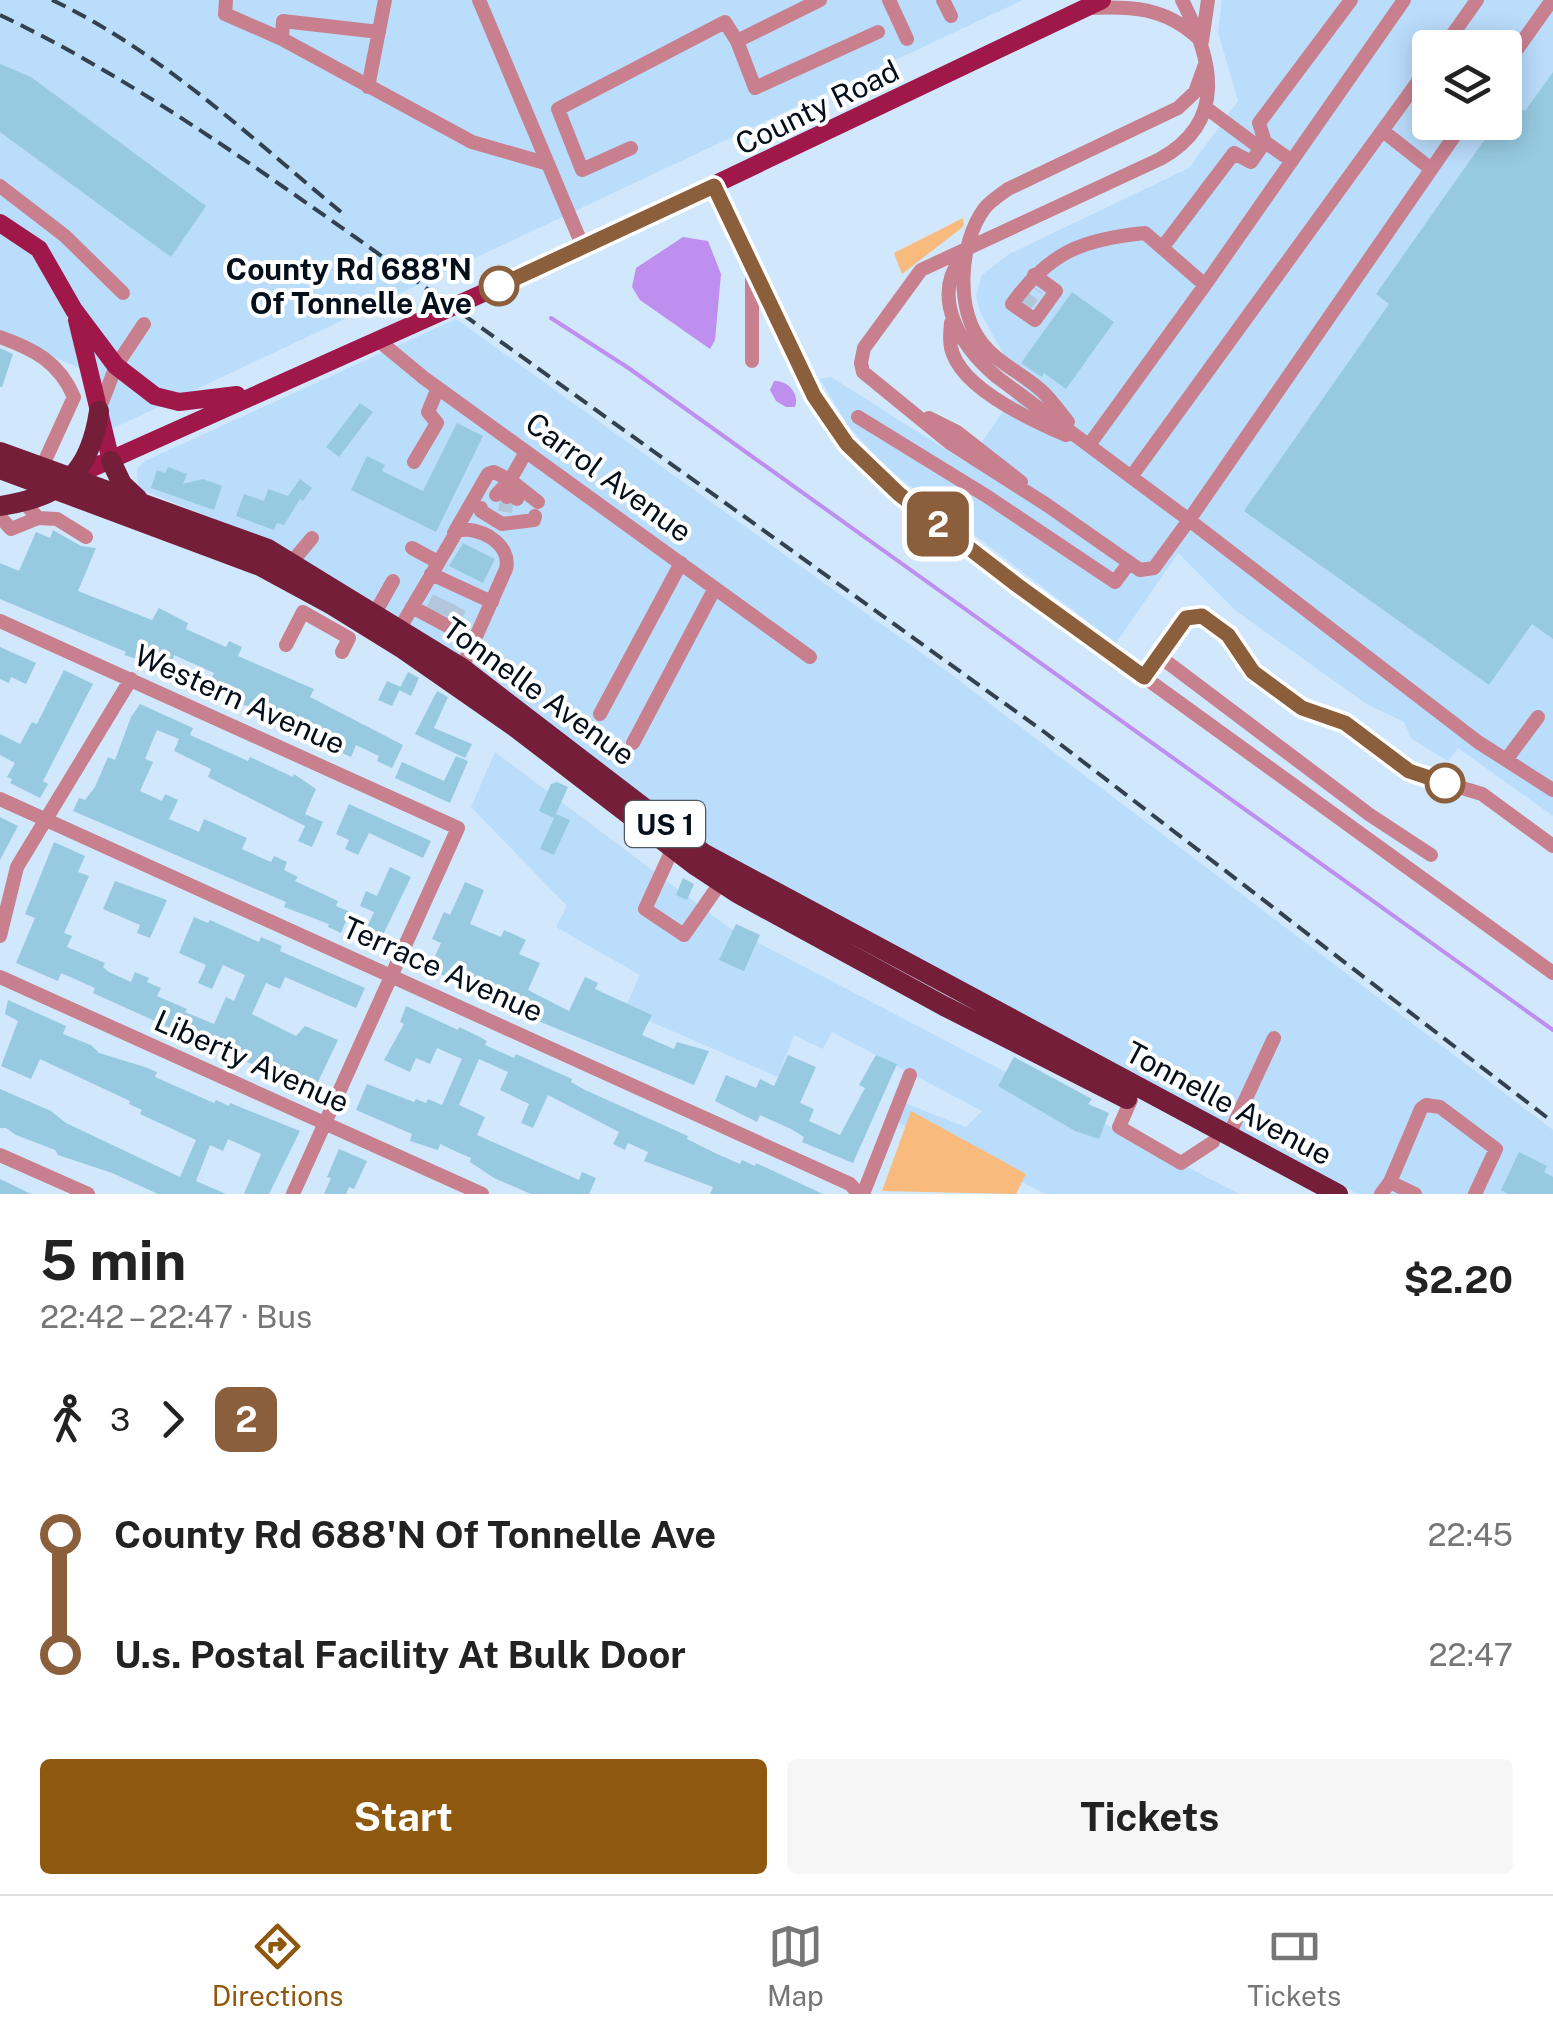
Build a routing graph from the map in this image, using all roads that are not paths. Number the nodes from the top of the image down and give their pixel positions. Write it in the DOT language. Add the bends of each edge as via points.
graph roads {
  1 [pos="226,0"];
  2 [pos="385,0"];
  3 [pos="479,0"];
  4 [pos="820,0"];
  5 [pos="888,0"];
  6 [pos="943,0"];
  7 [pos="1182,0"];
  8 [pos="1208,0"];
  9 [pos="1351,0"];
  10 [pos="1404,0"];
  11 [pos="1477,0"];
  12 [pos="1552,0"];
  13 [pos="1094,4"];
  14 [pos="951,16"];
  15 [pos="1456,30"];
  16 [pos="380,32"];
  17 [pos="878,32"];
  18 [pos="282,38"];
  19 [pos="907,39"];
  20 [pos="736,41"];
  21 [pos="1522,42"];
  22 [pos="1204,48"];
  23 [pos="368,87"];
  24 [pos="1412,90"];
  25 [pos="1205,107"];
  26 [pos="1383,131"];
  27 [pos="1451,140"];
  28 [pos="1263,145"];
  29 [pos="631,148"];
  30 [pos="1292,161"];
  31 [pos="545,163"];
  32 [pos="1431,169"];
  33 [pos="0,186"];
  34 [pos="714,186"];
  35 [pos="0,222"];
  36 [pos="583,247"];
  37 [pos="1162,248"];
  38 [pos="967,252"];
  39 [pos="752,264"];
  40 [pos="1041,285"];
  41 [pos="1205,286"];
  42 [pos="123,293"];
  43 [pos="74,310"];
  44 [pos="951,318"];
  45 [pos="144,324"];
  46 [pos="0,337"];
  47 [pos="378,340"];
  48 [pos="752,361"];
  49 [pos="116,366"];
  50 [pos="1018,383"];
  51 [pos="281,384"];
  52 [pos="438,388"];
  53 [pos="99,410"];
  54 [pos="858,417"];
  55 [pos="1088,445"];
  56 [pos="0,452"];
  57 [pos="526,452"];
  58 [pos="111,460"];
  59 [pos="414,462"];
  60 [pos="42,467"];
  61 [pos="0,469"];
  62 [pos="1131,477"];
  63 [pos="510,480"];
  64 [pos="64,482"];
  65 [pos="22,501"];
  66 [pos="139,501"];
  67 [pos="0,506"];
  68 [pos="510,506"];
  69 [pos="0,517"];
  70 [pos="38,518"];
  71 [pos="1188,520"];
  72 [pos="454,534"];
  73 [pos="86,537"];
  74 [pos="312,538"];
  75 [pos="493,541"];
  76 [pos="412,548"];
  77 [pos="291,563"];
  78 [pos="680,563"];
  79 [pos="1129,563"];
  80 [pos="434,568"];
  81 [pos="392,580"];
  82 [pos="714,588"];
  83 [pos="492,602"];
  84 [pos="412,607"];
  85 [pos="375,613"];
  86 [pos="333,618"];
  87 [pos="0,621"];
  88 [pos="400,628"];
  89 [pos="474,640"];
  90 [pos="286,645"];
  91 [pos="342,652"];
  92 [pos="810,656"];
  93 [pos="1159,656"];
  94 [pos="462,668"];
  95 [pos="1144,677"];
  96 [pos="132,680"];
  97 [pos="600,714"];
  98 [pos="1538,717"];
  99 [pos="633,743"];
  100 [pos="1506,760"];
  101 [pos="1553,790"];
  102 [pos="0,799"];
  103 [pos="44,819"];
  104 [pos="1553,846"];
  105 [pos="672,848"];
  106 [pos="1431,855"];
  107 [pos="721,882"];
  108 [pos="0,936"];
  109 [pos="1553,973"];
  110 [pos="392,977"];
  111 [pos="0,978"];
  112 [pos="1274,1038"];
  113 [pos="910,1075"];
  114 [pos="1130,1100"];
  115 [pos="326,1124"];
  116 [pos="1220,1140"];
  117 [pos="0,1155"];
  118 [pos="1385,1188"];
  119 [pos="88,1194"];
  120 [pos="294,1194"];
  121 [pos="482,1194"];
  122 [pos="861,1194"];
  123 [pos="1316,1194"];
  124 [pos="1338,1194"];
  125 [pos="1416,1194"];
  126 [pos="1475,1194"];
  1 -- 18 [label="street" via="225,14"];
  2 -- 16 [label="street"];
  3 -- 31 [label="street"];
  4 -- 20 [label="street"];
  5 -- 19 [label="street"];
  6 -- 14 [label="street"];
  7 -- 22 [label="street"];
  8 -- 22 [label="street"];
  9 -- 28 [label="street" via="1259,123"];
  10 -- 30 [label="street"];
  11 -- 15 [label="street"];
  12 -- 21 [label="street"];
  13 -- 22 [label="street" via="1158,12 1177,20"];
  13 -- 34 [label="main road, County Road"];
  16 -- 18 [label="street" via="283,21"];
  16 -- 23 [label="street"];
  17 -- 20 [label="street" via="755,88"];
  18 -- 23 [label="street"];
  20 -- 29 [label="street" via="725,22 558,109 582,170"];
  22 -- 25 [label="street" via="1210,77"];
  22 -- 38 [label="street" via="1200,82 1184,103 1008,189 984,209"];
  23 -- 31 [label="street" via="472,142"];
  24 -- 26 [label="street"];
  25 -- 28 [label="street"];
  25 -- 38 [label="street" via="1169,154"];
  26 -- 32 [label="street"];
  26 -- 62 [label="street"];
  27 -- 32 [label="street"];
  28 -- 30 [label="street"];
  28 -- 37 [label="street" via="1251,162 1234,152"];
  30 -- 41 [label="street"];
  31 -- 36 [label="street"];
  32 -- 71 [label="street"];
  33 -- 42 [label="street"];
  34 -- 36 [label="main road, County Road"];
  34 -- 39 [label="street"];
  35 -- 43 [label="main road, County Road" via="39,249"];
  36 -- 47 [label="main road, County Road"];
  37 -- 40 [label="street" via="1146,233 1078,244"];
  37 -- 41 [label="street"];
  38 -- 44 [label="street" via="951,277"];
  38 -- 50 [label="street" via="965,297 972,326"];
  38 -- 79 [label="street" via="921,270 861,357 866,376"];
  39 -- 48 [label="street"];
  39 -- 95 [label="street" via="814,396 870,469"];
  40 -- 40 [label="street" via="1012,304 1035,320 1056,291"];
  41 -- 55 [label="street"];
  43 -- 49 [label="main road, County Road"];
  43 -- 53 [label="main road"];
  44 -- 50 [label="street" via="972,354"];
  44 -- 55 [label="street" via="950,345 968,376 1024,416"];
  45 -- 49 [label="street"];
  46 -- 60 [label="street" via="53,363 74,397"];
  47 -- 51 [label="main road, County Road"];
  47 -- 52 [label="street, Carrol Avenue"];
  49 -- 51 [label="main road, County Road" via="155,396 179,402 220,400"];
  49 -- 53 [label="street"];
  50 -- 55 [label="street"];
  51 -- 58 [label="main road, County Road"];
  52 -- 57 [label="street, Carrol Avenue"];
  52 -- 59 [label="street" via="428,412 436,424"];
  53 -- 58 [label="main road"];
  53 -- 64 [label="highway" via="87,459"];
  54 -- 79 [label="street" via="1115,582"];
  55 -- 62 [label="street"];
  56 -- 60 [label="highway, Tonnelle Avenue / US 1"];
  57 -- 63 [label="street"];
  57 -- 78 [label="street, Carrol Avenue"];
  58 -- 64 [label="main road, County Road"];
  58 -- 66 [label="highway"];
  60 -- 64 [label="highway, Tonnelle Avenue / US 1"];
  61 -- 64 [label="highway, Tonnelle Avenue / US 1"];
  62 -- 71 [label="street"];
  63 -- 68 [label="street"];
  63 -- 68 [label="street" via="530,497"];
  63 -- 68 [label="street" via="484,489"];
  63 -- 72 [label="street" via="488,474"];
  64 -- 65 [label="highway"];
  64 -- 66 [label="highway, Tonnelle Avenue / US 1"];
  64 -- 86 [label="highway, Tonnelle Avenue / US 1" via="260,566"];
  65 -- 67 [label="highway"];
  65 -- 70 [label="street"];
  66 -- 77 [label="highway, Tonnelle Avenue / US 1"];
  68 -- 75 [label="street"];
  69 -- 70 [label="street" via="12,528"];
  70 -- 73 [label="street" via="57,519"];
  71 -- 79 [label="street" via="1147,572"];
  71 -- 100 [label="street"];
  72 -- 75 [label="street" via="468,528"];
  72 -- 80 [label="street"];
  74 -- 77 [label="street"];
  75 -- 83 [label="street" via="508,559"];
  76 -- 80 [label="street"];
  77 -- 85 [label="highway, Tonnelle Avenue / US 1"];
  78 -- 82 [label="street, Carrol Avenue"];
  78 -- 97 [label="street"];
  80 -- 83 [label="street" via="455,592"];
  80 -- 84 [label="street"];
  81 -- 85 [label="street"];
  82 -- 92 [label="street, Carrol Avenue"];
  82 -- 99 [label="street"];
  83 -- 89 [label="street"];
  84 -- 88 [label="street"];
  84 -- 89 [label="street"];
  85 -- 88 [label="highway, Tonnelle Avenue / US 1"];
  86 -- 90 [label="street" via="303,612"];
  86 -- 91 [label="street" via="350,638"];
  86 -- 105 [label="highway, Tonnelle Avenue / US 1" via="403,649"];
  87 -- 96 [label="street, Western Avenue"];
  88 -- 94 [label="highway, Tonnelle Avenue / US 1"];
  89 -- 94 [label="street"];
  93 -- 95 [label="street"];
  93 -- 104 [label="street" via="1186,618 1202,616 1228,635 1253,672 1302,708 1345,723 1409,771 1482,794"];
  93 -- 106 [label="street"];
  94 -- 116 [label="highway, Tonnelle Avenue / US 1" via="703,853"];
  95 -- 109 [label="street"];
  96 -- 103 [label="street"];
  96 -- 110 [label="street, Western Avenue" via="458,828"];
  98 -- 100 [label="street"];
  100 -- 101 [label="street"];
  102 -- 103 [label="street, Terrace Avenue"];
  103 -- 108 [label="street" via="16,867"];
  103 -- 110 [label="street, Terrace Avenue"];
  105 -- 107 [label="highway, Tonnelle Avenue / US 1"];
  105 -- 107 [label="street" via="644,909 684,934"];
  107 -- 114 [label="highway, Tonnelle Avenue / US 1"];
  110 -- 115 [label="street"];
  110 -- 122 [label="street, Terrace Avenue"];
  111 -- 115 [label="street, Liberty Avenue"];
  112 -- 116 [label="street"];
  113 -- 122 [label="street"];
  114 -- 116 [label="highway, Tonnelle Avenue / US 1"];
  114 -- 116 [label="street" via="1119,1128 1181,1163"];
  115 -- 120 [label="street"];
  115 -- 121 [label="street, Liberty Avenue"];
  116 -- 123 [label="highway, Tonnelle Avenue / US 1"];
  116 -- 124 [label="highway, Tonnelle Avenue / US 1"];
  117 -- 119 [label="street"];
  118 -- 125 [label="street"];
  118 -- 126 [label="street" via="1413,1125 1432,1104 1496,1149"];
}
